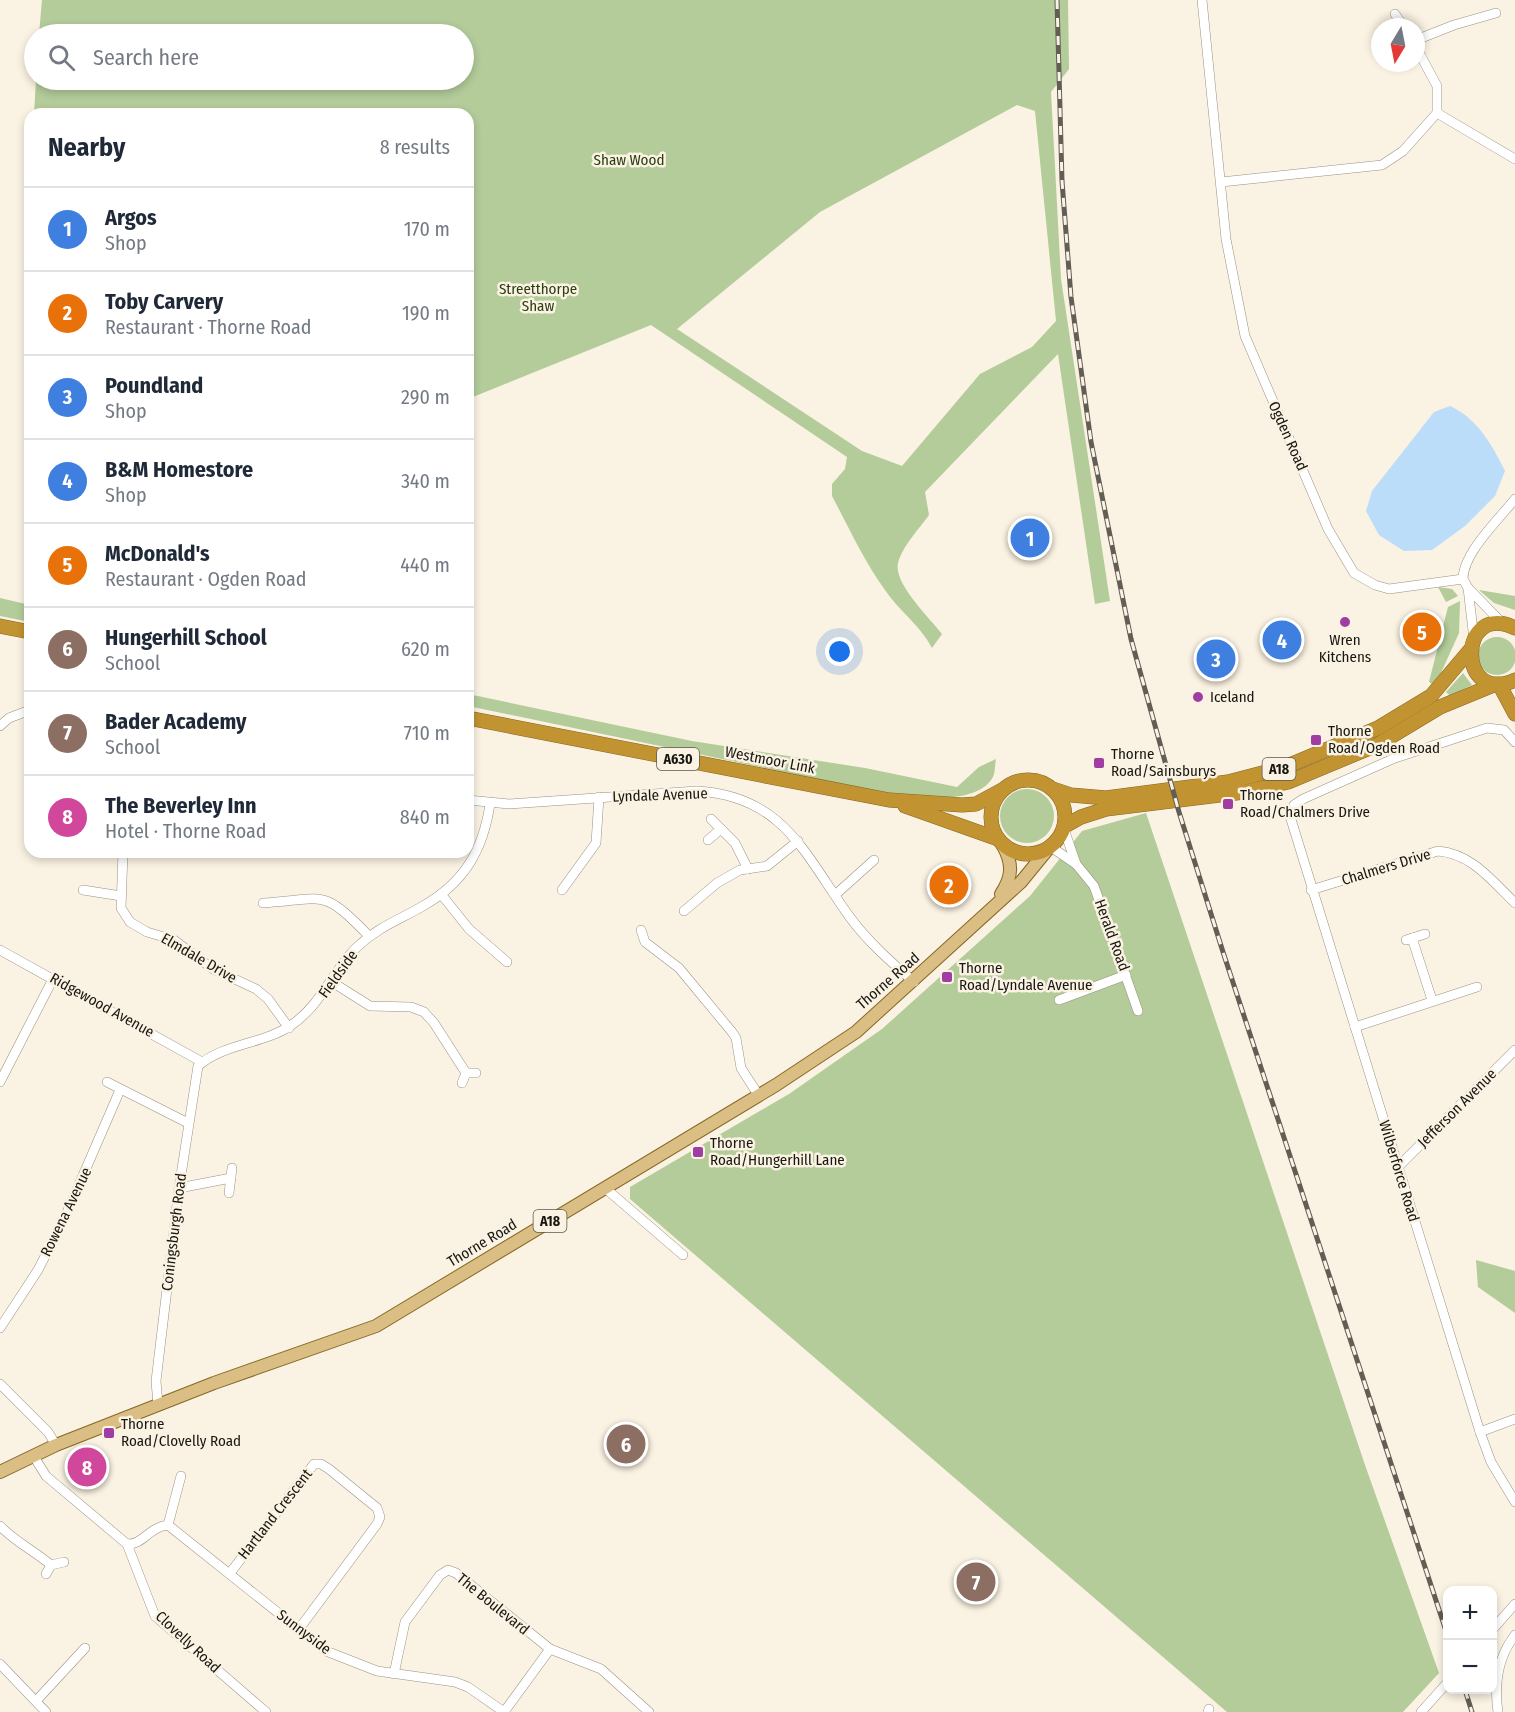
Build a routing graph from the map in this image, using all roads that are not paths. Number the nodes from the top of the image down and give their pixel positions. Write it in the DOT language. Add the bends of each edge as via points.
graph roads {
  1 [pos="1202,0"];
  2 [pos="1496,13"];
  3 [pos="1395,14"];
  4 [pos="1398,18"];
  5 [pos="1425,36"];
  6 [pos="1425,64"];
  7 [pos="1437,113"];
  8 [pos="1515,159"];
  9 [pos="1221,182"];
  10 [pos="1515,499"];
  11 [pos="1466,583"];
  12 [pos="1510,625"];
  13 [pos="0,627"];
  14 [pos="24,631"];
  15 [pos="1472,644"];
  16 [pos="1515,680"];
  17 [pos="1497,684"];
  18 [pos="24,712"];
  19 [pos="1515,714"];
  20 [pos="474,719"];
  21 [pos="0,726"];
  22 [pos="1515,742"];
  23 [pos="1053,789"];
  24 [pos="1002,790"];
  25 [pos="599,797"];
  26 [pos="889,800"];
  27 [pos="474,801"];
  28 [pos="490,804"];
  29 [pos="711,819"];
  30 [pos="1064,828"];
  31 [pos="721,829"];
  32 [pos="708,840"];
  33 [pos="798,841"];
  34 [pos="1000,841"];
  35 [pos="1050,848"];
  36 [pos="474,856"];
  37 [pos="123,858"];
  38 [pos="473,858"];
  39 [pos="874,860"];
  40 [pos="1076,864"];
  41 [pos="748,869"];
  42 [pos="83,890"];
  43 [pos="562,890"];
  44 [pos="1311,890"];
  45 [pos="441,894"];
  46 [pos="835,895"];
  47 [pos="121,896"];
  48 [pos="263,903"];
  49 [pos="1515,903"];
  50 [pos="990,910"];
  51 [pos="684,911"];
  52 [pos="641,930"];
  53 [pos="1425,934"];
  54 [pos="369,936"];
  55 [pos="0,950"];
  56 [pos="507,962"];
  57 [pos="1126,975"];
  58 [pos="53,979"];
  59 [pos="332,982"];
  60 [pos="914,982"];
  61 [pos="1477,987"];
  62 [pos="1059,1000"];
  63 [pos="1432,1000"];
  64 [pos="1138,1011"];
  65 [pos="1354,1027"];
  66 [pos="288,1028"];
  67 [pos="1515,1050"];
  68 [pos="202,1062"];
  69 [pos="0,1082"];
  70 [pos="107,1082"];
  71 [pos="462,1083"];
  72 [pos="120,1090"];
  73 [pos="759,1096"];
  74 [pos="188,1123"];
  75 [pos="1398,1167"];
  76 [pos="178,1188"];
  77 [pos="605,1188"];
  78 [pos="230,1194"];
  79 [pos="683,1255"];
  80 [pos="0,1328"];
  81 [pos="0,1384"];
  82 [pos="158,1405"];
  83 [pos="1515,1419"];
  84 [pos="1480,1432"];
  85 [pos="56,1445"];
  86 [pos="33,1455"];
  87 [pos="0,1472"];
  88 [pos="181,1476"];
  89 [pos="1515,1502"];
  90 [pos="168,1525"];
  91 [pos="0,1526"];
  92 [pos="127,1544"];
  93 [pos="64,1562"];
  94 [pos="51,1565"];
  95 [pos="230,1573"];
  96 [pos="46,1574"];
  97 [pos="1515,1604"];
  98 [pos="1497,1624"];
  99 [pos="299,1629"];
  100 [pos="1515,1635"];
  101 [pos="85,1648"];
  102 [pos="550,1648"];
  103 [pos="0,1665"];
  104 [pos="394,1674"];
  105 [pos="1443,1688"];
  106 [pos="36,1701"];
  107 [pos="499,1710"];
  108 [pos="46,1712"];
  109 [pos="266,1712"];
  110 [pos="648,1712"];
  111 [pos="1421,1712"];
  112 [pos="1498,1712"];
  1 -- 9 [label="street, Ogden Road"];
  2 -- 5 [label="street"];
  3 -- 4 [label="street"];
  6 -- 7 [label="street" via="1437,86"];
  7 -- 8 [label="street"];
  7 -- 9 [label="street" via="1403,151 1382,165"];
  9 -- 11 [label="street, Ogden Road" via="1232,279 1245,336 1328,529 1354,573 1364,581 1389,589"];
  10 -- 11 [label="street" via="1472,553 1463,569"];
  11 -- 12 [label="street"];
  11 -- 15 [label="street"];
  12 -- 15 [label="highway" via="1486,627"];
  13 -- 14 [label="highway"];
  15 -- 17 [label="highway" via="1471,661 1476,672"];
  15 -- 23 [label="highway, A18" via="1431,696 1378,728 1285,767 1228,782 1106,798"];
  16 -- 17 [label="highway"];
  17 -- 19 [label="highway"];
  17 -- 30 [label="highway, A18" via="1440,707 1377,745 1288,782 1244,792 1106,809 1081,817"];
  18 -- 21 [label="street"];
  20 -- 26 [label="highway, Westmoor Link / A630"];
  22 -- 44 [label="street, Wilberforce Road" via="1504,730 1487,728 1395,758 1303,799 1290,816"];
  23 -- 24 [label="highway, A18" via="1037,780 1024,779"];
  23 -- 30 [label="highway" via="1064,806"];
  24 -- 26 [label="highway, Westmoor Link / A630" via="976,804"];
  24 -- 34 [label="highway, A18" via="991,814"];
  25 -- 28 [label="street, Lyndale Avenue"];
  25 -- 33 [label="street, Lyndale Avenue" via="697,791 728,795 767,813"];
  25 -- 43 [label="street" via="596,843"];
  26 -- 34 [label="highway, Westmoor Link / A630"];
  27 -- 28 [label="street, Lyndale Avenue"];
  28 -- 36 [label="street, Fieldside" via="485,833"];
  29 -- 31 [label="street"];
  30 -- 35 [label="highway, A18"];
  30 -- 40 [label="street, Herald Road"];
  31 -- 32 [label="street"];
  31 -- 41 [label="street" via="741,852"];
  33 -- 41 [label="street" via="773,863"];
  33 -- 46 [label="street, Lyndale Avenue"];
  34 -- 35 [label="highway" via="1018,853"];
  34 -- 50 [label="main road, A18" via="1008,855 1011,874"];
  35 -- 40 [label="street, Herald Road"];
  35 -- 50 [label="main road, A18"];
  37 -- 47 [label="street, Elmdale Drive"];
  38 -- 45 [label="street, Fieldside"];
  39 -- 46 [label="street"];
  40 -- 57 [label="street, Herald Road" via="1094,886"];
  41 -- 51 [label="street" via="717,883"];
  42 -- 47 [label="street"];
  44 -- 49 [label="street, Chalmers Drive" via="1438,851 1467,858"];
  44 -- 65 [label="street, Wilberforce Road"];
  45 -- 54 [label="street, Fieldside"];
  45 -- 56 [label="street" via="469,929"];
  46 -- 60 [label="street, Lyndale Avenue" via="863,933"];
  47 -- 66 [label="street, Elmdale Drive" via="130,922 174,940 213,969 256,989"];
  48 -- 54 [label="street" via="307,897 326,900 343,909"];
  50 -- 60 [label="main road, Thorne Road / A18"];
  52 -- 73 [label="street" via="645,942 679,968 732,1032 741,1068"];
  53 -- 63 [label="street" via="1409,939"];
  54 -- 59 [label="street, Fieldside"];
  55 -- 58 [label="street, Ridgewood Avenue"];
  57 -- 62 [label="street"];
  57 -- 64 [label="street, Herald Road"];
  58 -- 68 [label="street, Ridgewood Avenue"];
  58 -- 69 [label="street"];
  59 -- 66 [label="street, Fieldside" via="306,1014"];
  59 -- 71 [label="street" via="370,1006 411,1007 424,1012 471,1073"];
  60 -- 73 [label="main road, Thorne Road / A18" via="855,1032"];
  61 -- 63 [label="street"];
  63 -- 65 [label="street"];
  65 -- 75 [label="street, Wilberforce Road"];
  66 -- 68 [label="street, Fieldside"];
  67 -- 75 [label="street, Jefferson Avenue"];
  68 -- 74 [label="street, Coningsburgh Road" via="195,1072"];
  70 -- 72 [label="street"];
  72 -- 74 [label="street"];
  72 -- 80 [label="street, Rowena Avenue" via="65,1217 38,1270"];
  73 -- 77 [label="main road, Thorne Road / A18"];
  74 -- 76 [label="street, Coningsburgh Road"];
  75 -- 84 [label="street, Wilberforce Road"];
  76 -- 78 [label="street" via="232,1173"];
  76 -- 82 [label="street, Coningsburgh Road" via="156,1382"];
  77 -- 79 [label="street"];
  77 -- 82 [label="main road, Thorne Road / A18" via="376,1326"];
  81 -- 85 [label="street"];
  82 -- 85 [label="main road, Thorne Road / A18"];
  83 -- 84 [label="street"];
  84 -- 89 [label="street, Wilberforce Road" via="1491,1462"];
  85 -- 86 [label="main road, Thorne Road / A18"];
  86 -- 87 [label="main road, Thorne Road / A18"];
  86 -- 92 [label="street, Clovelly Road" via="45,1476"];
  88 -- 90 [label="street"];
  90 -- 92 [label="street" via="152,1529 139,1542"];
  90 -- 95 [label="street, Sunnyside"];
  91 -- 94 [label="street" via="21,1546 33,1550"];
  92 -- 109 [label="street, Clovelly Road" via="155,1616"];
  93 -- 94 [label="street"];
  94 -- 96 [label="street"];
  95 -- 99 [label="street, Sunnyside"];
  95 -- 99 [label="street, Hartland Crescent" via="314,1464 329,1469 377,1508 380,1517"];
  97 -- 98 [label="street"];
  99 -- 104 [label="street, Sunnyside" via="346,1661"];
  100 -- 112 [label="street" via="1497,1674"];
  101 -- 106 [label="street"];
  102 -- 104 [label="street, The Boulevard" via="448,1570 443,1571 405,1622"];
  102 -- 107 [label="street"];
  102 -- 110 [label="street, The Boulevard" via="602,1669"];
  103 -- 106 [label="street"];
  104 -- 107 [label="street, Sunnyside" via="454,1682 468,1687"];
  105 -- 111 [label="street"];
  106 -- 108 [label="street"];
}
